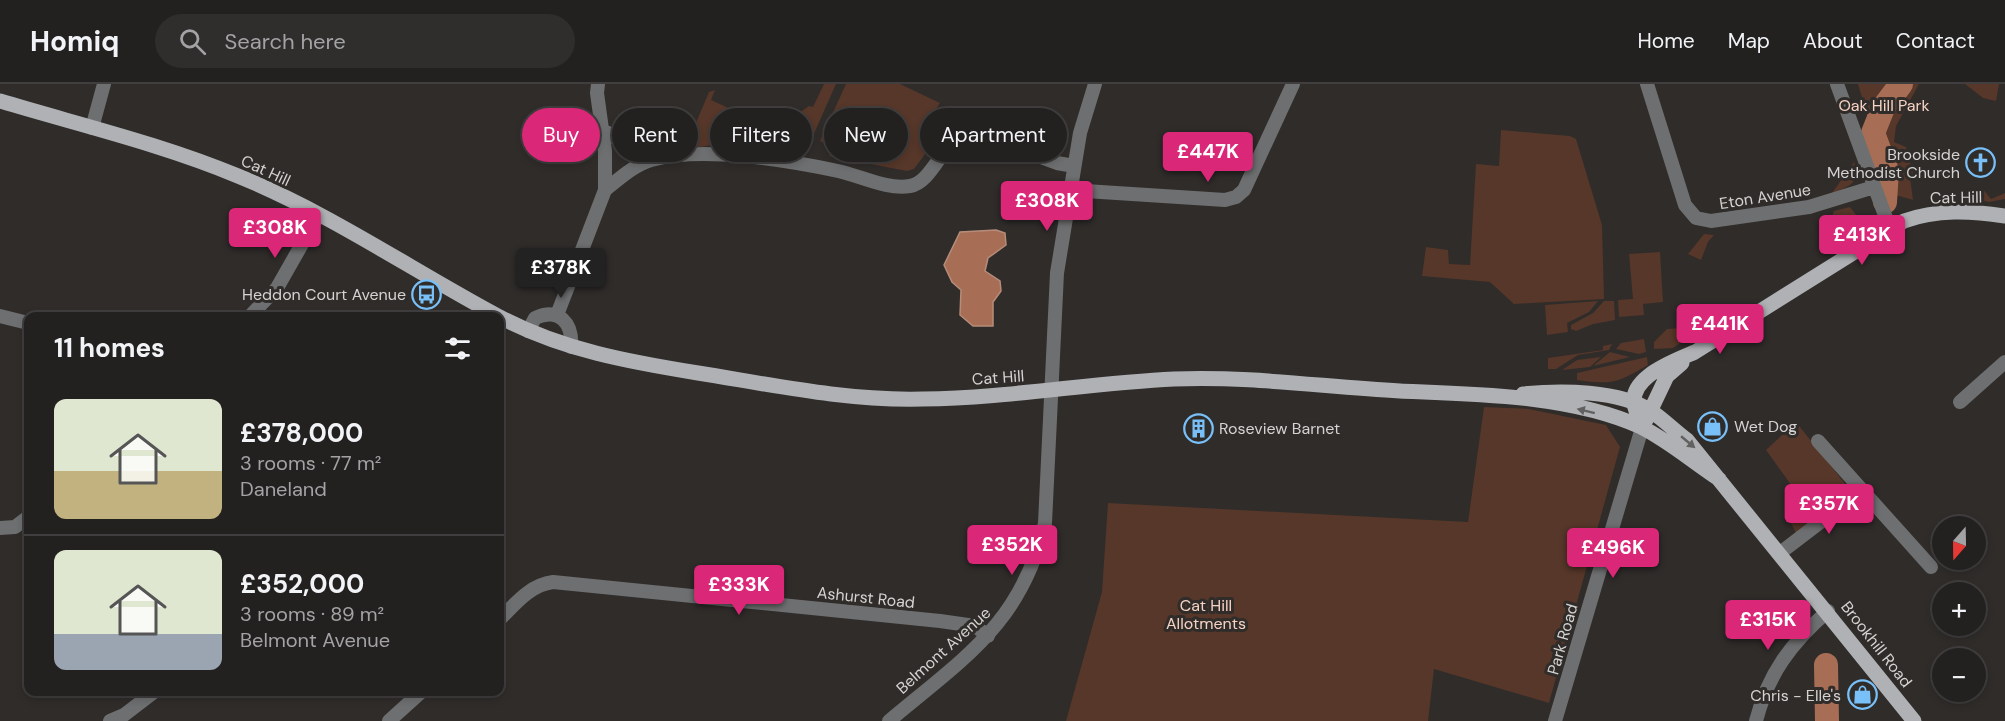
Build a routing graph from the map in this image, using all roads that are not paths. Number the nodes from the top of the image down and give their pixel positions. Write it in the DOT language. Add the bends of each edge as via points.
graph roads {
  1 [pos="104,84"];
  2 [pos="1095,84"];
  3 [pos="1293,84"];
  4 [pos="1647,84"];
  5 [pos="1837,84"];
  6 [pos="595,87"];
  7 [pos="0,101"];
  8 [pos="92,128"];
  9 [pos="603,130"];
  10 [pos="612,136"];
  11 [pos="698,156"];
  12 [pos="646,162"];
  13 [pos="1074,166"];
  14 [pos="605,190"];
  15 [pos="1070,190"];
  16 [pos="1876,193"];
  17 [pos="318,216"];
  18 [pos="2005,216"];
  19 [pos="1890,229"];
  20 [pos="254,312"];
  21 [pos="490,312"];
  22 [pos="557,315"];
  23 [pos="0,316"];
  24 [pos="504,319"];
  25 [pos="24,322"];
  26 [pos="528,331"];
  27 [pos="571,347"];
  28 [pos="1695,352"];
  29 [pos="2005,362"];
  30 [pos="1051,391"];
  31 [pos="1509,395"];
  32 [pos="1632,402"];
  33 [pos="1960,402"];
  34 [pos="1650,411"];
  35 [pos="1642,428"];
  36 [pos="1818,441"];
  37 [pos="1719,479"];
  38 [pos="1861,491"];
  39 [pos="24,520"];
  40 [pos="0,528"];
  41 [pos="1780,553"];
  42 [pos="1931,567"];
  43 [pos="1828,611"];
  44 [pos="504,615"];
  45 [pos="988,636"];
  46 [pos="149,696"];
  47 [pos="417,696"];
  48 [pos="110,721"];
  49 [pos="389,721"];
  50 [pos="889,721"];
  51 [pos="1555,721"];
  52 [pos="1756,721"];
  53 [pos="1914,721"];
  1 -- 8 [label="street"];
  2 -- 13 [label="street, Belmont Avenue"];
  3 -- 15 [label="street" via="1250,178 1236,197 1225,200"];
  4 -- 16 [label="street, Eton Avenue" via="1685,205 1696,218 1711,221"];
  5 -- 16 [label="street"];
  6 -- 9 [label="street"];
  7 -- 8 [label="main road, Cat Hill"];
  8 -- 17 [label="main road, Cat Hill" via="178,153 240,177"];
  9 -- 10 [label="street"];
  9 -- 14 [label="street"];
  11 -- 13 [label="street" via="738,156 911,186 925,176 952,140 968,130"];
  12 -- 14 [label="street"];
  13 -- 15 [label="street, Belmont Avenue"];
  14 -- 22 [label="street"];
  15 -- 30 [label="street, Belmont Avenue" via="1057,273"];
  16 -- 19 [label="street"];
  17 -- 20 [label="street" via="277,288"];
  17 -- 21 [label="main road, Cat Hill"];
  18 -- 19 [label="main road, Cat Hill" via="1952,212 1920,216"];
  19 -- 28 [label="main road, Cat Hill"];
  22 -- 26 [label="street" via="535,318"];
  22 -- 27 [label="street" via="570,328"];
  23 -- 25 [label="street"];
  24 -- 26 [label="main road, Cat Hill"];
  26 -- 27 [label="main road, Cat Hill"];
  27 -- 30 [label="main road, Cat Hill" via="618,360 830,395 924,399"];
  28 -- 32 [label="main road, Cat Hill" via="1647,378"];
  28 -- 34 [label="main road, Cat Hill" via="1667,376"];
  29 -- 33 [label="street"];
  30 -- 31 [label="main road, Cat Hill" via="1137,381 1235,379"];
  30 -- 45 [label="street, Belmont Avenue" via="1041,543 1026,583"];
  31 -- 32 [label="main road, Cat Hill" via="1556,390"];
  35 -- 31 [label="main road, Cat Hill, one-way" via="1588,411"];
  32 -- 34 [label="main road, Cat Hill"];
  32 -- 35 [label="main road"];
  34 -- 35 [label="main road, Cat Hill"];
  34 -- 37 [label="main road, Brookhill Road, one-way" via="1697,449"];
  35 -- 37 [label="main road, Brookhill Road"];
  35 -- 51 [label="street, Park Road"];
  36 -- 38 [label="street"];
  37 -- 41 [label="main road, Brookhill Road"];
  38 -- 41 [label="street"];
  38 -- 42 [label="street"];
  39 -- 40 [label="street" via="15,527"];
  41 -- 43 [label="main road, Brookhill Road"];
  43 -- 52 [label="street" via="1778,664"];
  43 -- 53 [label="main road, Brookhill Road"];
  44 -- 45 [label="street, Ashurst Road" via="532,589 553,582 940,621 975,626"];
  45 -- 50 [label="street, Belmont Avenue"];
  46 -- 48 [label="street"];
  47 -- 49 [label="street"];
}
